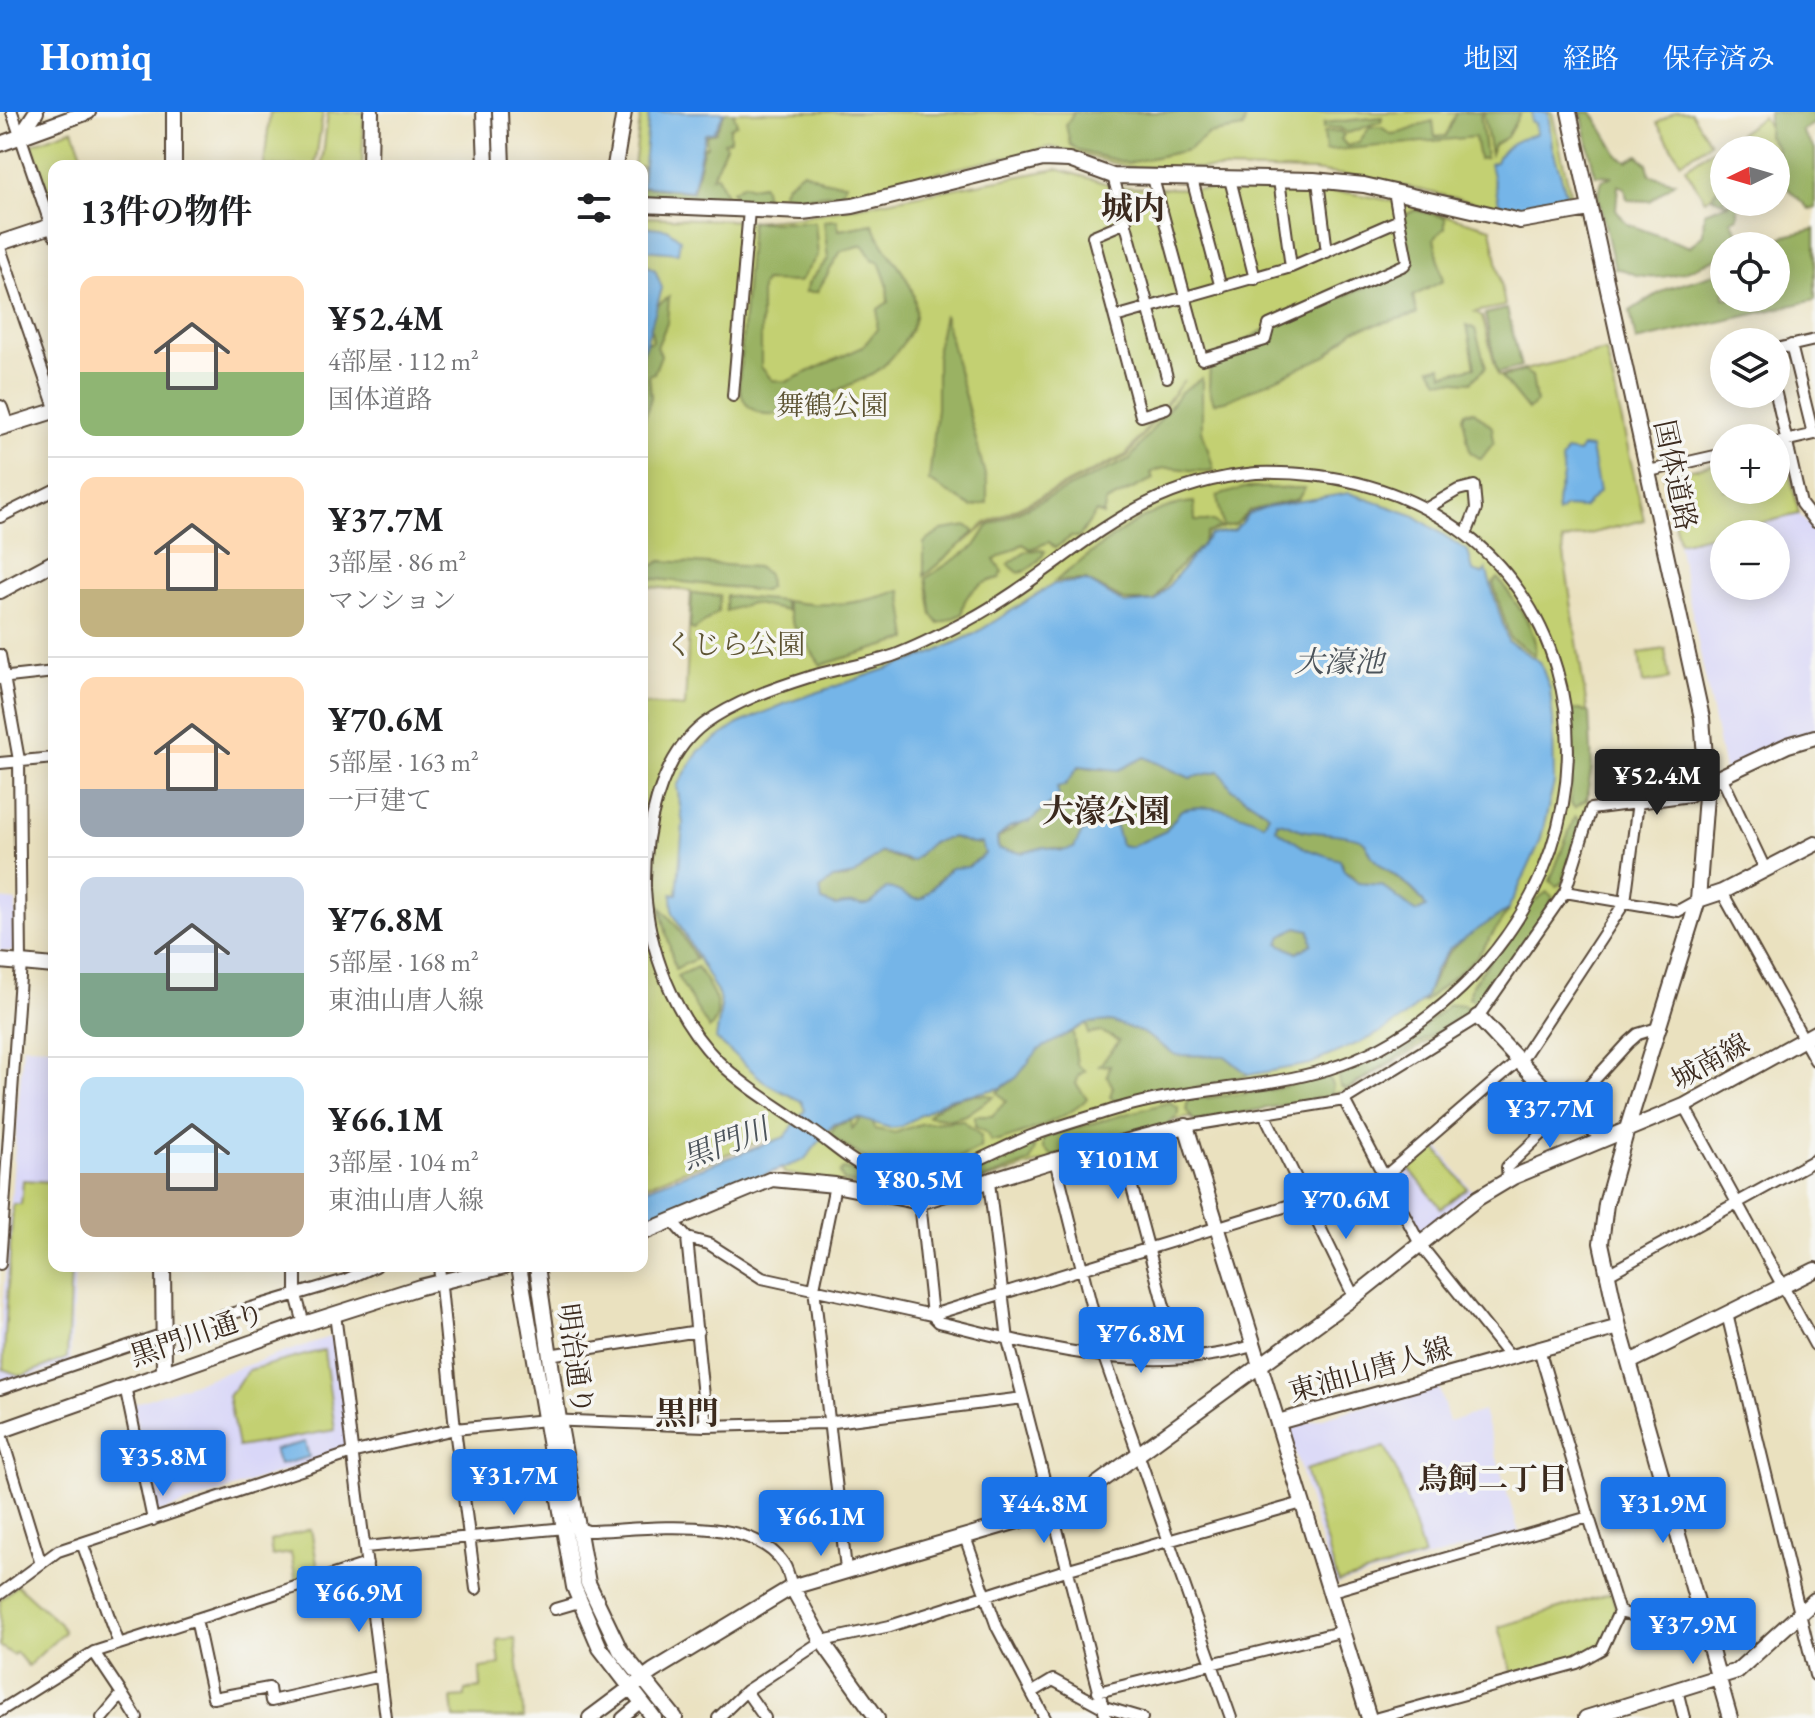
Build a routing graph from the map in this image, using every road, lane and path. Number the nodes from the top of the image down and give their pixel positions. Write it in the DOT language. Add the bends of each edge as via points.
graph roads {
  1 [pos="12,112"];
  2 [pos="36,112"];
  3 [pos="88,112"];
  4 [pos="174,112"];
  5 [pos="371,112"];
  6 [pos="484,112"];
  7 [pos="500,112"];
  8 [pos="624,112"];
  9 [pos="1569,112"];
  10 [pos="20,137"];
  11 [pos="0,144"];
  12 [pos="174,160"];
  13 [pos="370,160"];
  14 [pos="486,160"];
  15 [pos="502,160"];
  16 [pos="616,160"];
  17 [pos="1113,176"];
  18 [pos="1153,178"];
  19 [pos="1192,179"];
  20 [pos="1230,179"];
  21 [pos="1279,180"];
  22 [pos="1318,181"];
  23 [pos="1394,191"];
  24 [pos="648,205"];
  25 [pos="1589,209"];
  26 [pos="749,210"];
  27 [pos="48,215"];
  28 [pos="1399,220"];
  29 [pos="1126,222"];
  30 [pos="48,231"];
  31 [pos="0,246"];
  32 [pos="1327,252"];
  33 [pos="1291,267"];
  34 [pos="1255,279"];
  35 [pos="1221,288"];
  36 [pos="1184,298"];
  37 [pos="1149,308"];
  38 [pos="1115,317"];
  39 [pos="1815,340"];
  40 [pos="1791,345"];
  41 [pos="1167,377"];
  42 [pos="48,387"];
  43 [pos="733,396"];
  44 [pos="0,408"];
  45 [pos="1166,408"];
  46 [pos="48,413"];
  47 [pos="3,427"];
  48 [pos="1814,434"];
  49 [pos="1790,440"];
  50 [pos="1710,457"];
  51 [pos="1790,470"];
  52 [pos="1649,471"];
  53 [pos="48,493"];
  54 [pos="1429,507"];
  55 [pos="0,517"];
  56 [pos="1815,522"];
  57 [pos="1467,532"];
  58 [pos="48,565"];
  59 [pos="0,591"];
  60 [pos="0,655"];
  61 [pos="48,673"];
  62 [pos="2,677"];
  63 [pos="1815,737"];
  64 [pos="48,758"];
  65 [pos="19,760"];
  66 [pos="0,763"];
  67 [pos="1722,778"];
  68 [pos="1707,783"];
  69 [pos="1638,802"];
  70 [pos="648,843"];
  71 [pos="1815,844"];
  72 [pos="1765,869"];
  73 [pos="1565,892"];
  74 [pos="1722,892"];
  75 [pos="1698,900"];
  76 [pos="648,902"];
  77 [pos="1625,902"];
  78 [pos="0,961"];
  79 [pos="21,963"];
  80 [pos="48,965"];
  81 [pos="1478,1017"];
  82 [pos="1661,1027"];
  83 [pos="1809,1036"];
  84 [pos="1815,1060"];
  85 [pos="1519,1062"];
  86 [pos="1344,1100"];
  87 [pos="1684,1106"];
  88 [pos="1566,1111"];
  89 [pos="1264,1113"];
  90 [pos="1186,1126"];
  91 [pos="1627,1129"];
  92 [pos="822,1138"];
  93 [pos="1604,1140"];
  94 [pos="1120,1143"];
  95 [pos="1055,1160"];
  96 [pos="1815,1160"];
  97 [pos="1385,1176"];
  98 [pos="1508,1180"];
  99 [pos="989,1182"];
  100 [pos="835,1185"];
  101 [pos="1307,1200"];
  102 [pos="920,1202"];
  103 [pos="1737,1203"];
  104 [pos="672,1221"];
  105 [pos="1217,1228"];
  106 [pos="648,1231"];
  107 [pos="687,1238"];
  108 [pos="1421,1246"];
  109 [pos="1149,1250"];
  110 [pos="0,1264"];
  111 [pos="1082,1269"];
  112 [pos="1815,1270"];
  113 [pos="163,1272"];
  114 [pos="296,1272"];
  115 [pos="359,1272"];
  116 [pos="439,1272"];
  117 [pos="480,1272"];
  118 [pos="520,1272"];
  119 [pos="538,1272"];
  120 [pos="1606,1275"];
  121 [pos="439,1282"];
  122 [pos="1782,1286"];
  123 [pos="814,1288"];
  124 [pos="1003,1294"];
  125 [pos="296,1295"];
  126 [pos="1354,1297"];
  127 [pos="335,1314"];
  128 [pos="1727,1314"];
  129 [pos="932,1315"];
  130 [pos="304,1324"];
  131 [pos="1619,1327"];
  132 [pos="698,1331"];
  133 [pos="163,1336"];
  134 [pos="1008,1340"];
  135 [pos="1815,1345"];
  136 [pos="1252,1346"];
  137 [pos="1539,1349"];
  138 [pos="549,1355"];
  139 [pos="1104,1357"];
  140 [pos="1510,1357"];
  141 [pos="1178,1358"];
  142 [pos="1630,1362"];
  143 [pos="1261,1367"];
  144 [pos="164,1372"];
  145 [pos="125,1386"];
  146 [pos="0,1389"];
  147 [pos="1023,1398"];
  148 [pos="552,1420"];
  149 [pos="1278,1422"];
  150 [pos="826,1423"];
  151 [pos="706,1426"];
  152 [pos="455,1429"];
  153 [pos="0,1431"];
  154 [pos="355,1452"];
  155 [pos="1138,1455"];
  156 [pos="1302,1503"];
  157 [pos="1052,1511"];
  158 [pos="1589,1517"];
  159 [pos="153,1520"];
  160 [pos="570,1528"];
  161 [pos="965,1537"];
  162 [pos="470,1538"];
  163 [pos="1169,1542"];
  164 [pos="82,1543"];
  165 [pos="365,1547"];
  166 [pos="40,1561"];
  167 [pos="367,1564"];
  168 [pos="846,1569"];
  169 [pos="1069,1569"];
  170 [pos="792,1587"];
  171 [pos="476,1589"];
  172 [pos="1332,1591"];
  173 [pos="0,1594"];
  174 [pos="987,1596"];
  175 [pos="1815,1600"];
  176 [pos="579,1602"];
  177 [pos="555,1609"];
  178 [pos="1619,1612"];
  179 [pos="1800,1614"];
  180 [pos="196,1619"];
  181 [pos="1344,1631"];
  182 [pos="1707,1634"];
  183 [pos="822,1641"];
  184 [pos="119,1644"];
  185 [pos="94,1652"];
  186 [pos="1212,1663"];
  187 [pos="1815,1675"];
  188 [pos="381,1676"];
  189 [pos="1719,1678"];
  190 [pos="642,1679"];
  191 [pos="629,1689"];
  192 [pos="1677,1690"];
  193 [pos="746,1691"];
  194 [pos="1033,1692"];
  195 [pos="1098,1692"];
  196 [pos="122,1694"];
  197 [pos="640,1703"];
  198 [pos="1101,1706"];
  199 [pos="0,1711"];
  200 [pos="139,1717"];
  201 [pos="1592,1717"];
  202 [pos="102,1718"];
  203 [pos="386,1718"];
  204 [pos="590,1718"];
  205 [pos="622,1718"];
  206 [pos="654,1718"];
  207 [pos="675,1718"];
  208 [pos="718,1718"];
  209 [pos="765,1718"];
  210 [pos="877,1718"];
  211 [pos="1045,1718"];
  212 [pos="1106,1718"];
  213 [pos="1142,1718"];
  214 [pos="1231,1718"];
  215 [pos="1369,1718"];
  216 [pos="1378,1718"];
  217 [pos="1684,1718"];
  218 [pos="1730,1718"];
  1 -- 10 [label="street"];
  2 -- 10 [label="street"];
  3 -- 10 [label="street"];
  4 -- 12 [label="street"];
  5 -- 13 [label="street"];
  6 -- 14 [label="street"];
  7 -- 15 [label="street"];
  8 -- 16 [label="street"];
  9 -- 25 [label="street, 国体道路"];
  10 -- 11 [label="street"];
  10 -- 27 [label="street"];
  17 -- 18 [label="street"];
  17 -- 26 [label="street" via="1069,160 1043,159 853,206 802,212"];
  17 -- 29 [label="street"];
  18 -- 19 [label="street"];
  18 -- 36 [label="street"];
  19 -- 20 [label="street"];
  19 -- 35 [label="street"];
  20 -- 21 [label="street"];
  20 -- 34 [label="street"];
  21 -- 22 [label="street"];
  21 -- 33 [label="street"];
  22 -- 23 [label="street"];
  22 -- 32 [label="street"];
  23 -- 25 [label="street" via="1520,221"];
  23 -- 28 [label="street"];
  24 -- 26 [label="street"];
  25 -- 52 [label="street, 国体道路"];
  26 -- 43 [label="street"];
  28 -- 32 [label="street"];
  28 -- 36 [label="street" via="1404,265 1269,325 1265,340 1202,359"];
  29 -- 37 [label="street"];
  29 -- 38 [label="street" via="1093,236"];
  30 -- 31 [label="street"];
  31 -- 42 [label="street"];
  32 -- 33 [label="street"];
  33 -- 34 [label="street"];
  34 -- 35 [label="street"];
  35 -- 36 [label="street"];
  36 -- 37 [label="street"];
  37 -- 38 [label="street"];
  37 -- 41 [label="street"];
  38 -- 45 [label="street" via="1141,416"];
  39 -- 40 [label="street"];
  40 -- 48 [label="street"];
  44 -- 47 [label="street"];
  46 -- 47 [label="street"];
  48 -- 49 [label="street"];
  50 -- 52 [label="street"];
  51 -- 56 [label="street" via="1801,504"];
  52 -- 68 [label="street, 国体道路" via="1702,718"];
  53 -- 55 [label="street"];
  54 -- 57 [label="street" via="1474,486 1476,509"];
  58 -- 59 [label="street"];
  60 -- 62 [label="street"];
  61 -- 62 [label="street"];
  62 -- 65 [label="street"];
  63 -- 67 [label="street"];
  64 -- 65 [label="street"];
  65 -- 66 [label="street"];
  65 -- 79 [label="street"];
  67 -- 68 [label="street"];
  67 -- 72 [label="street"];
  68 -- 69 [label="street" via="1690,796"];
  68 -- 75 [label="street, 国体道路"];
  69 -- 73 [label="street" via="1591,809"];
  69 -- 77 [label="street"];
  70 -- 92 [label="street" via="673,761 701,726 752,698 919,645 1008,598 1137,506 1181,487 1227,476 1310,473 1401,497 1465,534 1510,576 1540,621 1561,682 1568,759 1562,814 1538,884 1512,927 1484,964 1428,1017 1374,1052 1330,1070 1127,1106 922,1179 874,1172"];
  71 -- 72 [label="street"];
  72 -- 74 [label="street"];
  73 -- 77 [label="street"];
  73 -- 81 [label="street"];
  74 -- 75 [label="street"];
  74 -- 83 [label="street"];
  75 -- 77 [label="street" via="1678,911"];
  75 -- 82 [label="street, 国体道路"];
  76 -- 92 [label="street" via="661,966 691,1029 745,1087"];
  77 -- 85 [label="street"];
  78 -- 79 [label="street"];
  79 -- 80 [label="street"];
  79 -- 110 [label="street"];
  81 -- 85 [label="street"];
  81 -- 86 [label="street"];
  82 -- 88 [label="street" via="1638,1034"];
  82 -- 91 [label="street, 国体道路"];
  83 -- 84 [label="street"];
  83 -- 87 [label="street, 城南線"];
  85 -- 88 [label="street"];
  85 -- 97 [label="street"];
  86 -- 89 [label="street"];
  86 -- 97 [label="street"];
  87 -- 91 [label="street, 城南線"];
  87 -- 103 [label="street"];
  88 -- 93 [label="street"];
  88 -- 98 [label="street" via="1507,1167"];
  89 -- 90 [label="street"];
  89 -- 101 [label="street"];
  90 -- 94 [label="street"];
  90 -- 105 [label="street"];
  91 -- 93 [label="street, 城南線"];
  91 -- 120 [label="street, 国体道路" via="1606,1204 1601,1243"];
  93 -- 98 [label="street, 城南線"];
  94 -- 95 [label="street"];
  94 -- 109 [label="street"];
  95 -- 99 [label="street"];
  95 -- 111 [label="street"];
  96 -- 103 [label="street"];
  97 -- 101 [label="street"];
  97 -- 108 [label="street"];
  98 -- 108 [label="street, 城南線"];
  99 -- 102 [label="street"];
  99 -- 124 [label="street"];
  100 -- 102 [label="street"];
  100 -- 104 [label="street" via="772,1179"];
  100 -- 123 [label="street"];
  101 -- 105 [label="street"];
  101 -- 126 [label="street"];
  102 -- 129 [label="street"];
  103 -- 120 [label="street"];
  103 -- 122 [label="street"];
  104 -- 106 [label="street"];
  104 -- 107 [label="street"];
  105 -- 109 [label="street"];
  105 -- 136 [label="street"];
  107 -- 123 [label="street" via="709,1244 762,1278"];
  107 -- 132 [label="street"];
  108 -- 126 [label="street, 城南線"];
  108 -- 140 [label="street"];
  109 -- 111 [label="street"];
  109 -- 141 [label="street"];
  111 -- 124 [label="street"];
  111 -- 139 [label="street"];
  112 -- 122 [label="street"];
  113 -- 133 [label="street"];
  114 -- 125 [label="street"];
  115 -- 125 [label="street"];
  116 -- 121 [label="street"];
  117 -- 121 [label="street, 黒門川通り"];
  118 -- 148 [label="street, 明治通り"];
  119 -- 138 [label="street, 明治通り"];
  120 -- 131 [label="street, 国体道路"];
  121 -- 127 [label="street, 黒門川通り"];
  121 -- 152 [label="street"];
  122 -- 128 [label="street"];
  122 -- 135 [label="street"];
  123 -- 129 [label="street"];
  123 -- 150 [label="street"];
  124 -- 129 [label="street"];
  124 -- 134 [label="street"];
  125 -- 130 [label="street"];
  125 -- 133 [label="street"];
  126 -- 143 [label="street, 城南線"];
  127 -- 130 [label="street, 黒門川通り"];
  127 -- 154 [label="street"];
  128 -- 142 [label="street"];
  128 -- 179 [label="street"];
  129 -- 134 [label="street" via="939,1322"];
  130 -- 144 [label="street, 黒門川通り"];
  131 -- 137 [label="street, 東油山唐人線"];
  131 -- 142 [label="street"];
  132 -- 138 [label="street"];
  132 -- 151 [label="street"];
  133 -- 144 [label="street"];
  133 -- 146 [label="street"];
  134 -- 139 [label="street"];
  134 -- 147 [label="street"];
  136 -- 141 [label="street"];
  136 -- 143 [label="street"];
  137 -- 140 [label="street, 東油山唐人線"];
  137 -- 158 [label="street"];
  138 -- 148 [label="street, 明治通り"];
  139 -- 141 [label="street"];
  139 -- 155 [label="street"];
  140 -- 149 [label="street, 東油山唐人線"];
  142 -- 182 [label="street"];
  143 -- 149 [label="street, 東油山唐人線"];
  143 -- 155 [label="street, 東油山唐人線"];
  144 -- 145 [label="street, 黒門川通り"];
  145 -- 153 [label="street, 黒門川通り"];
  145 -- 159 [label="street"];
  147 -- 150 [label="street"];
  147 -- 157 [label="street"];
  148 -- 151 [label="street"];
  148 -- 152 [label="street"];
  148 -- 160 [label="street, 明治通り"];
  149 -- 156 [label="street"];
  150 -- 151 [label="street"];
  150 -- 168 [label="street"];
  152 -- 154 [label="street"];
  152 -- 162 [label="street"];
  153 -- 166 [label="street"];
  154 -- 159 [label="street"];
  154 -- 165 [label="street"];
  155 -- 157 [label="street, 東油山唐人線" via="1094,1490"];
  155 -- 163 [label="street"];
  156 -- 163 [label="street"];
  156 -- 172 [label="street"];
  157 -- 161 [label="street, 東油山唐人線"];
  157 -- 169 [label="street"];
  158 -- 172 [label="street"];
  158 -- 178 [label="street"];
  159 -- 164 [label="street"];
  160 -- 162 [label="street"];
  160 -- 170 [label="street" via="691,1528 746,1535 785,1564"];
  160 -- 176 [label="street, 明治通り"];
  160 -- 190 [label="street, 明治通り" via="597,1606"];
  161 -- 168 [label="street, 東油山唐人線"];
  161 -- 174 [label="street"];
  162 -- 165 [label="street"];
  162 -- 171 [label="street"];
  163 -- 169 [label="street"];
  163 -- 186 [label="street"];
  164 -- 166 [label="street"];
  164 -- 184 [label="street"];
  165 -- 167 [label="street"];
  166 -- 173 [label="street"];
  167 -- 180 [label="street"];
  167 -- 188 [label="street"];
  168 -- 170 [label="street, 東油山唐人線"];
  169 -- 174 [label="street"];
  169 -- 195 [label="street"];
  170 -- 183 [label="street"];
  170 -- 190 [label="street, 東油山唐人線"];
  172 -- 181 [label="street"];
  174 -- 183 [label="street"];
  174 -- 194 [label="street" via="997,1627"];
  175 -- 179 [label="street"];
  176 -- 177 [label="street"];
  176 -- 191 [label="street, 明治通り" via="600,1648"];
  178 -- 182 [label="street"];
  178 -- 216 [label="street" via="1602,1649 1577,1663"];
  179 -- 187 [label="street"];
  179 -- 189 [label="street" via="1737,1671"];
  180 -- 184 [label="street"];
  180 -- 188 [label="street" via="213,1698 269,1688 271,1701"];
  181 -- 186 [label="street"];
  181 -- 215 [label="street"];
  182 -- 189 [label="street"];
  183 -- 193 [label="street"];
  183 -- 210 [label="street"];
  184 -- 185 [label="street"];
  185 -- 196 [label="street"];
  185 -- 199 [label="street"];
  186 -- 195 [label="street"];
  186 -- 214 [label="street"];
  188 -- 203 [label="street"];
  189 -- 192 [label="street"];
  189 -- 218 [label="street"];
  190 -- 191 [label="street, 東油山唐人線"];
  190 -- 207 [label="street, 明治通り"];
  191 -- 197 [label="street, 明治通り"];
  191 -- 204 [label="street, 東油山唐人線"];
  192 -- 201 [label="street"];
  192 -- 217 [label="street"];
  193 -- 208 [label="street"];
  193 -- 209 [label="street"];
  194 -- 198 [label="street" via="1053,1680"];
  194 -- 211 [label="street"];
  195 -- 198 [label="street"];
  196 -- 200 [label="street"];
  196 -- 202 [label="street"];
  197 -- 205 [label="street"];
  197 -- 206 [label="street, 明治通り"];
  198 -- 212 [label="street"];
  198 -- 213 [label="street"];
}
